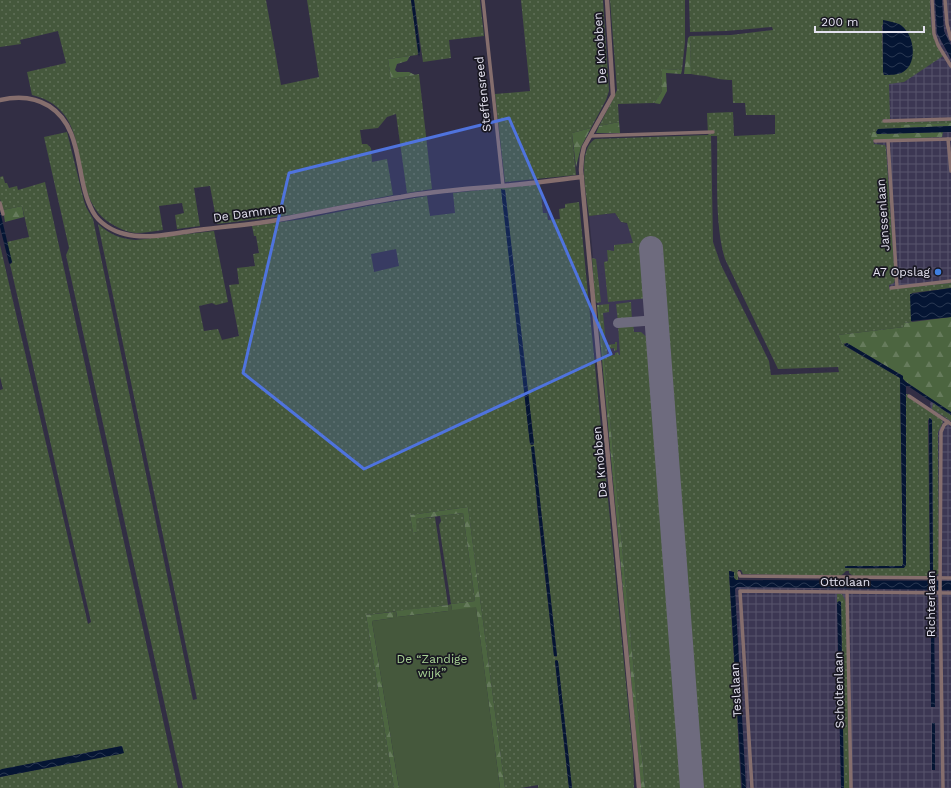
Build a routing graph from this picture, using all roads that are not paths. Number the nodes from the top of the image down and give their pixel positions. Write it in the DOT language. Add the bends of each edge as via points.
graph roads {
  1 [pos="483,0"];
  2 [pos="607,0"];
  3 [pos="932,0"];
  4 [pos="946,2"];
  5 [pos="951,3"];
  6 [pos="949,24"];
  7 [pos="951,39"];
  8 [pos="951,66"];
  9 [pos="0,100"];
  10 [pos="951,119"];
  11 [pos="884,121"];
  12 [pos="713,132"];
  13 [pos="590,136"];
  14 [pos="950,139"];
  15 [pos="875,141"];
  16 [pos="888,141"];
  17 [pos="951,171"];
  18 [pos="582,177"];
  19 [pos="503,186"];
  20 [pos="0,203"];
  21 [pos="3,214"];
  22 [pos="951,281"];
  23 [pos="897,287"];
  24 [pos="891,288"];
  25 [pos="909,396"];
  26 [pos="949,423"];
  27 [pos="740,573"];
  28 [pos="951,578"];
  29 [pos="940,579"];
  30 [pos="740,591"];
  31 [pos="847,592"];
  32 [pos="940,592"];
  33 [pos="951,593"];
  34 [pos="639,788"];
  35 [pos="752,788"];
  36 [pos="851,788"];
  37 [pos="943,788"];
  1 -- 19 [label="street, Steffensreed"];
  2 -- 13 [label="street, De Knobben" via="613,95"];
  3 -- 8 [label="street" via="934,34"];
  4 -- 5 [label="street"];
  4 -- 6 [label="street"];
  6 -- 7 [label="street"];
  9 -- 19 [label="street, De Dammen" via="17,97 35,100 60,116 73,137 86,195 93,213 112,230 134,236 257,223 401,197"];
  10 -- 11 [label="street"];
  12 -- 13 [label="street"];
  13 -- 18 [label="street, De Knobben" via="582,156"];
  14 -- 16 [label="street"];
  14 -- 17 [label="street"];
  15 -- 16 [label="street"];
  16 -- 23 [label="street, Janssenlaan"];
  18 -- 19 [label="street, De Dammen"];
  18 -- 34 [label="street, De Knobben"];
  20 -- 21 [label="street"];
  22 -- 23 [label="street"];
  23 -- 24 [label="street"];
  25 -- 26 [label="street"];
  26 -- 29 [label="street, Richterlaan" via="944,425 941,432"];
  27 -- 29 [label="street, Ottolaan" via="740,576 847,575"];
  28 -- 29 [label="street, Ottolaan"];
  29 -- 32 [label="street, Richterlaan"];
  30 -- 31 [label="street, Ottolaan"];
  30 -- 35 [label="street, Teslalaan"];
  31 -- 32 [label="street, Ottolaan"];
  31 -- 36 [label="street, Scholtenlaan"];
  32 -- 33 [label="street, Ottolaan"];
  32 -- 37 [label="street, Richterlaan"];
}
